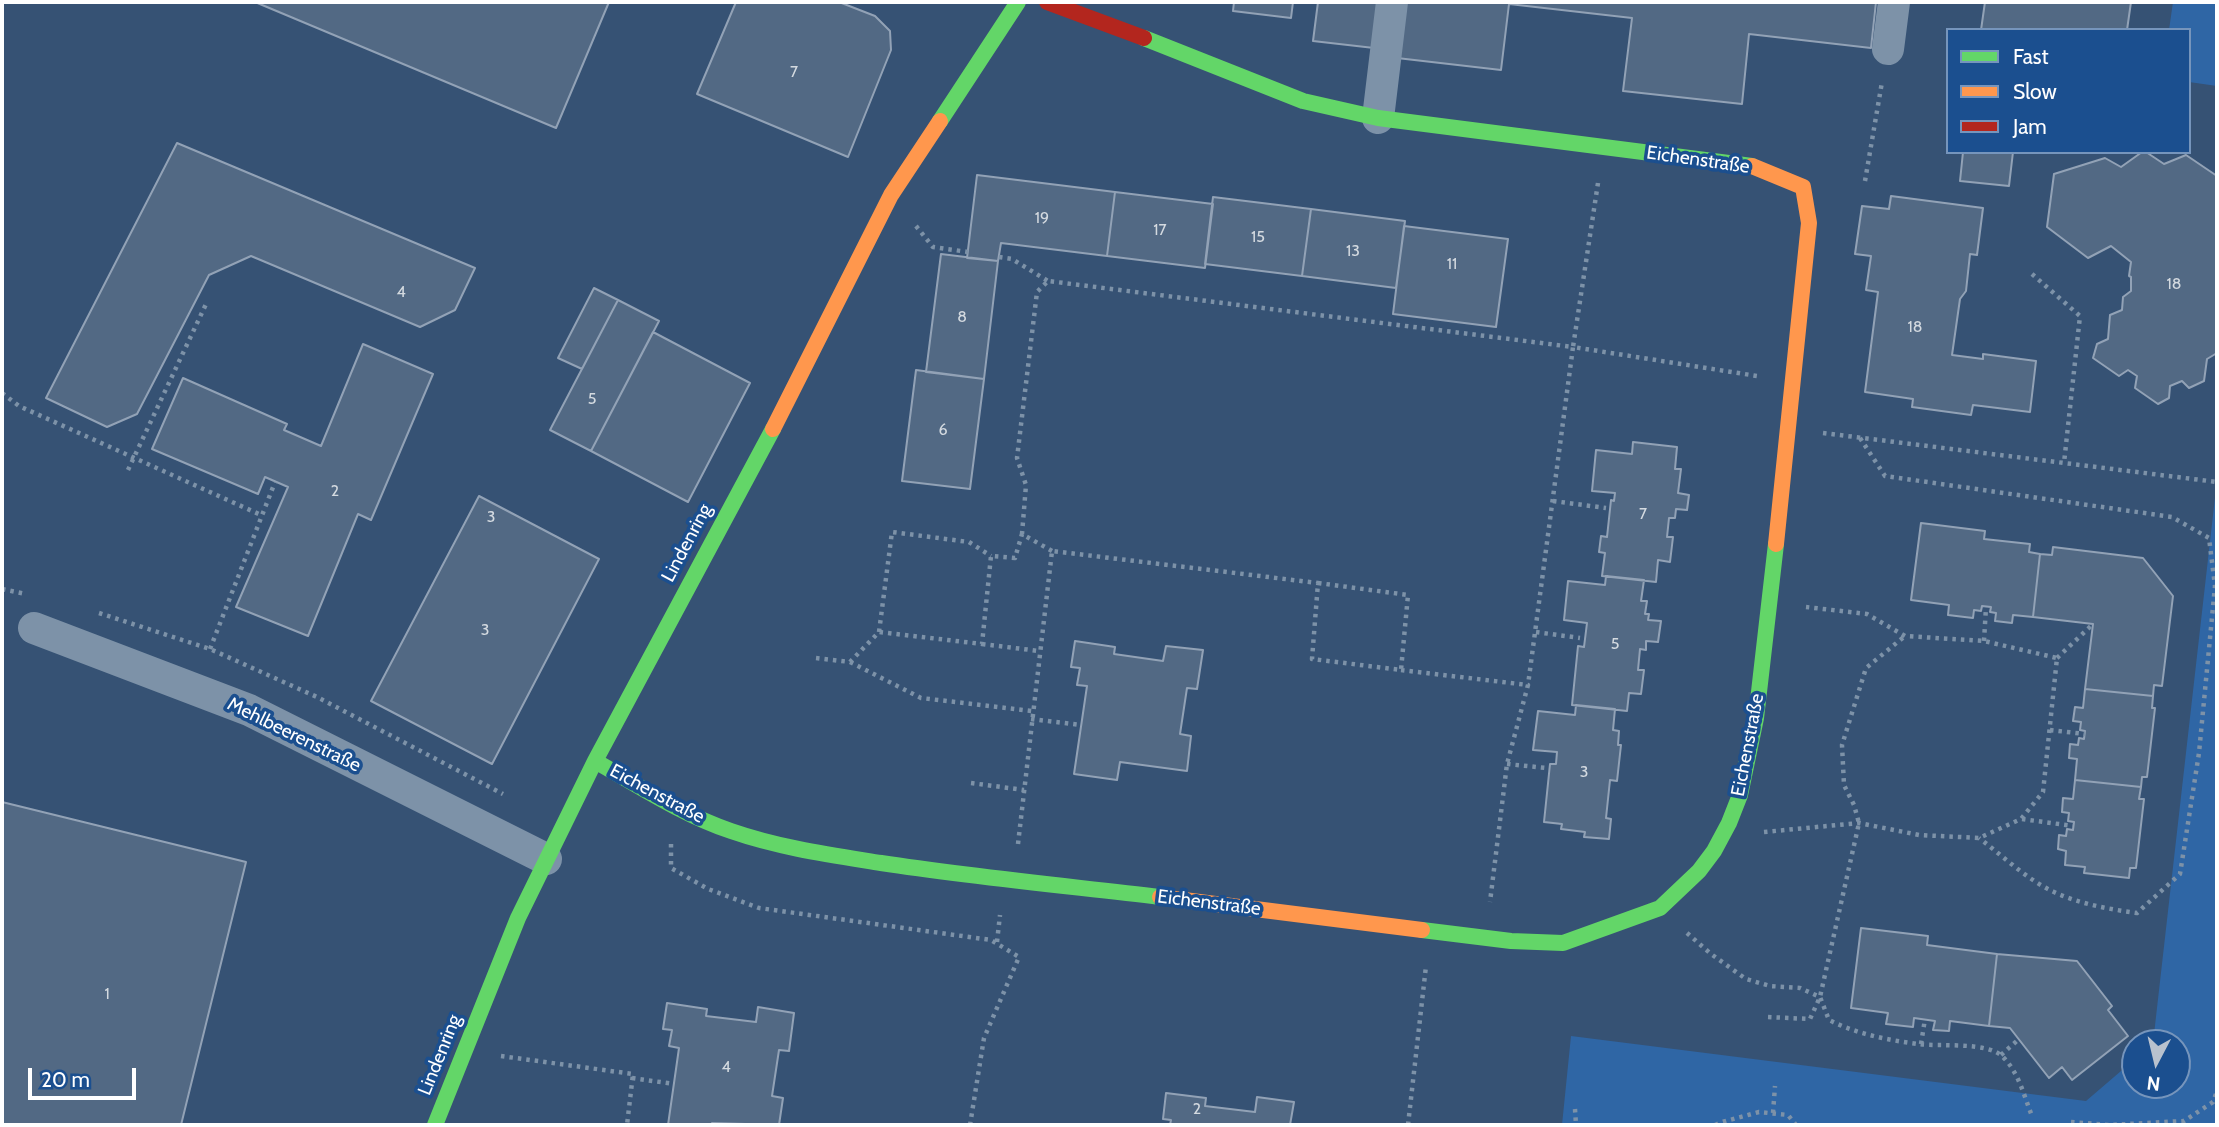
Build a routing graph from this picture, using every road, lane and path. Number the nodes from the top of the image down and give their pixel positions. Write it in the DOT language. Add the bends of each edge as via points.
graph roads {
  1 [pos="1018,2"];
  2 [pos="1047,2"];
  3 [pos="1392,2"];
  4 [pos="1894,2"];
  5 [pos="1888,49"];
  6 [pos="1378,118"];
  7 [pos="1603,147"];
  8 [pos="1865,181"];
  9 [pos="933,247"];
  10 [pos="968,252"];
  11 [pos="999,257"];
  12 [pos="2032,274"];
  13 [pos="1048,281"];
  14 [pos="207,302"];
  15 [pos="1573,347"];
  16 [pos="1792,382"];
  17 [pos="2,393"];
  18 [pos="1787,429"];
  19 [pos="1860,438"];
  20 [pos="132,457"];
  21 [pos="2064,463"];
  22 [pos="128,470"];
  23 [pos="275,482"];
  24 [pos="2217,482"];
  25 [pos="1553,501"];
  26 [pos="1606,508"];
  27 [pos="261,514"];
  28 [pos="1022,534"];
  29 [pos="1052,551"];
  30 [pos="992,556"];
  31 [pos="1318,583"];
  32 [pos="1770,603"];
  33 [pos="1986,607"];
  34 [pos="2093,625"];
  35 [pos="34,628"];
  36 [pos="879,632"];
  37 [pos="1536,632"];
  38 [pos="1905,636"];
  39 [pos="1580,638"];
  40 [pos="1983,642"];
  41 [pos="982,644"];
  42 [pos="210,649"];
  43 [pos="1039,651"];
  44 [pos="816,658"];
  45 [pos="2057,659"];
  46 [pos="850,662"];
  47 [pos="1401,670"];
  48 [pos="1528,685"];
  49 [pos="1032,711"];
  50 [pos="1031,719"];
  51 [pos="1081,725"];
  52 [pos="2050,730"];
  53 [pos="2085,734"];
  54 [pos="595,761"];
  55 [pos="1507,764"];
  56 [pos="1546,768"];
  57 [pos="971,783"];
  58 [pos="1024,790"];
  59 [pos="671,805"];
  60 [pos="2021,819"];
  61 [pos="1729,823"];
  62 [pos="1859,823"];
  63 [pos="2073,826"];
  64 [pos="1979,838"];
  65 [pos="546,859"];
  66 [pos="1014,879"];
  67 [pos="1660,908"];
  68 [pos="1430,929"];
  69 [pos="1485,937"];
  70 [pos="1820,997"];
  71 [pos="1768,1017"];
  72 [pos="1924,1019"];
  73 [pos="2019,1039"];
  74 [pos="1921,1044"];
  75 [pos="465,1051"];
  76 [pos="2001,1055"];
  77 [pos="632,1079"];
  78 [pos="674,1084"];
  79 [pos="1775,1086"];
  80 [pos="2217,1091"];
  81 [pos="1575,1109"];
  82 [pos="1773,1113"];
  83 [pos="2032,1116"];
  84 [pos="2071,1122"];
  85 [pos="435,1125"];
  86 [pos="627,1125"];
  87 [pos="970,1125"];
  88 [pos="1408,1125"];
  89 [pos="1576,1125"];
  90 [pos="1715,1125"];
  91 [pos="1796,1125"];
  92 [pos="2109,1125"];
  1 -- 54 [label="street, Lindenring" via="891,195"];
  2 -- 6 [label="street, Eichenstraße" via="1304,101"];
  3 -- 6 [label="street"];
  4 -- 5 [label="street"];
  5 -- 8 [label="path"];
  6 -- 7 [label="street, Eichenstraße"];
  7 -- 15 [label="path"];
  7 -- 16 [label="street, Eichenstraße" via="1758,167 1803,187 1809,223"];
  9 -- 10 [label="path"];
  11 -- 13 [label="path"];
  12 -- 21 [label="path" via="2080,316"];
  13 -- 15 [label="path"];
  13 -- 28 [label="path" via="1037,292 1017,458 1026,485"];
  14 -- 20 [label="path"];
  15 -- 16 [label="path"];
  15 -- 25 [label="path"];
  16 -- 18 [label="street, Eichenstraße"];
  17 -- 20 [label="path" via="19,406"];
  18 -- 19 [label="path"];
  18 -- 32 [label="street, Eichenstraße"];
  19 -- 21 [label="path"];
  19 -- 64 [label="path" via="1885,476 2172,517 2209,538 2216,586 2199,753 2180,874 2137,913 2097,907 2053,891"];
  20 -- 22 [label="path"];
  20 -- 27 [label="path"];
  21 -- 24 [label="path"];
  23 -- 27 [label="path"];
  25 -- 26 [label="path"];
  25 -- 37 [label="path"];
  27 -- 42 [label="path"];
  28 -- 29 [label="path"];
  28 -- 30 [label="path" via="1015,558"];
  29 -- 31 [label="path"];
  29 -- 43 [label="path"];
  30 -- 36 [label="path" via="969,542 892,532"];
  30 -- 41 [label="path"];
  31 -- 47 [label="path" via="1312,659"];
  31 -- 47 [label="path" via="1408,595"];
  32 -- 38 [label="path" via="1867,614"];
  32 -- 61 [label="street, Eichenstraße" via="1756,718 1740,795"];
  33 -- 40 [label="path"];
  34 -- 45 [label="path"];
  35 -- 65 [label="street, Mehlbeerenstraße" via="249,710"];
  36 -- 41 [label="path"];
  36 -- 46 [label="path"];
  37 -- 39 [label="path"];
  37 -- 48 [label="path"];
  38 -- 40 [label="path"];
  38 -- 62 [label="path" via="1866,668 1842,744 1844,785"];
  40 -- 45 [label="path"];
  41 -- 43 [label="path"];
  43 -- 49 [label="path"];
  44 -- 46 [label="path"];
  45 -- 52 [label="path"];
  46 -- 49 [label="path" via="921,698"];
  47 -- 48 [label="path"];
  48 -- 55 [label="path"];
  49 -- 50 [label="path"];
  50 -- 51 [label="path"];
  50 -- 58 [label="path"];
  52 -- 53 [label="path"];
  52 -- 60 [label="path" via="2043,792"];
  54 -- 59 [label="street, Eichenstraße"];
  54 -- 65 [label="street, Lindenring"];
  55 -- 56 [label="path"];
  55 -- 69 [label="path"];
  57 -- 58 [label="path"];
  58 -- 66 [label="path"];
  59 -- 66 [label="street, Eichenstraße" via="730,831 800,850"];
  59 -- 87 [label="path" via="670,868 708,889 760,908 991,940 1018,957 985,1038"];
  60 -- 63 [label="path"];
  60 -- 64 [label="path"];
  61 -- 62 [label="path" via="1761,832"];
  61 -- 67 [label="street, Eichenstraße" via="1699,871"];
  62 -- 64 [label="path" via="1919,835"];
  62 -- 70 [label="path"];
  65 -- 75 [label="street, Lindenring" via="517,918"];
  66 -- 68 [label="street, Eichenstraße"];
  67 -- 69 [label="street, Eichenstraße" via="1563,943"];
  67 -- 70 [label="path" via="1746,979 1800,988"];
  68 -- 69 [label="street, Eichenstraße"];
  68 -- 88 [label="path"];
  70 -- 71 [label="path" via="1810,1019"];
  70 -- 74 [label="path" via="1829,1020 1852,1031"];
  72 -- 74 [label="path"];
  73 -- 76 [label="path"];
  74 -- 76 [label="path" via="1973,1046"];
  75 -- 77 [label="path" via="633,1074"];
  75 -- 85 [label="street, Lindenring"];
  76 -- 83 [label="path" via="2015,1072"];
  77 -- 78 [label="path"];
  77 -- 86 [label="path"];
  79 -- 82 [label="path"];
  80 -- 92 [label="path" via="2213,1101 2184,1121"];
  81 -- 89 [label="path"];
  82 -- 90 [label="path" via="1759,1112"];
  82 -- 91 [label="path" via="1787,1115"];
  84 -- 92 [label="path"];
}
